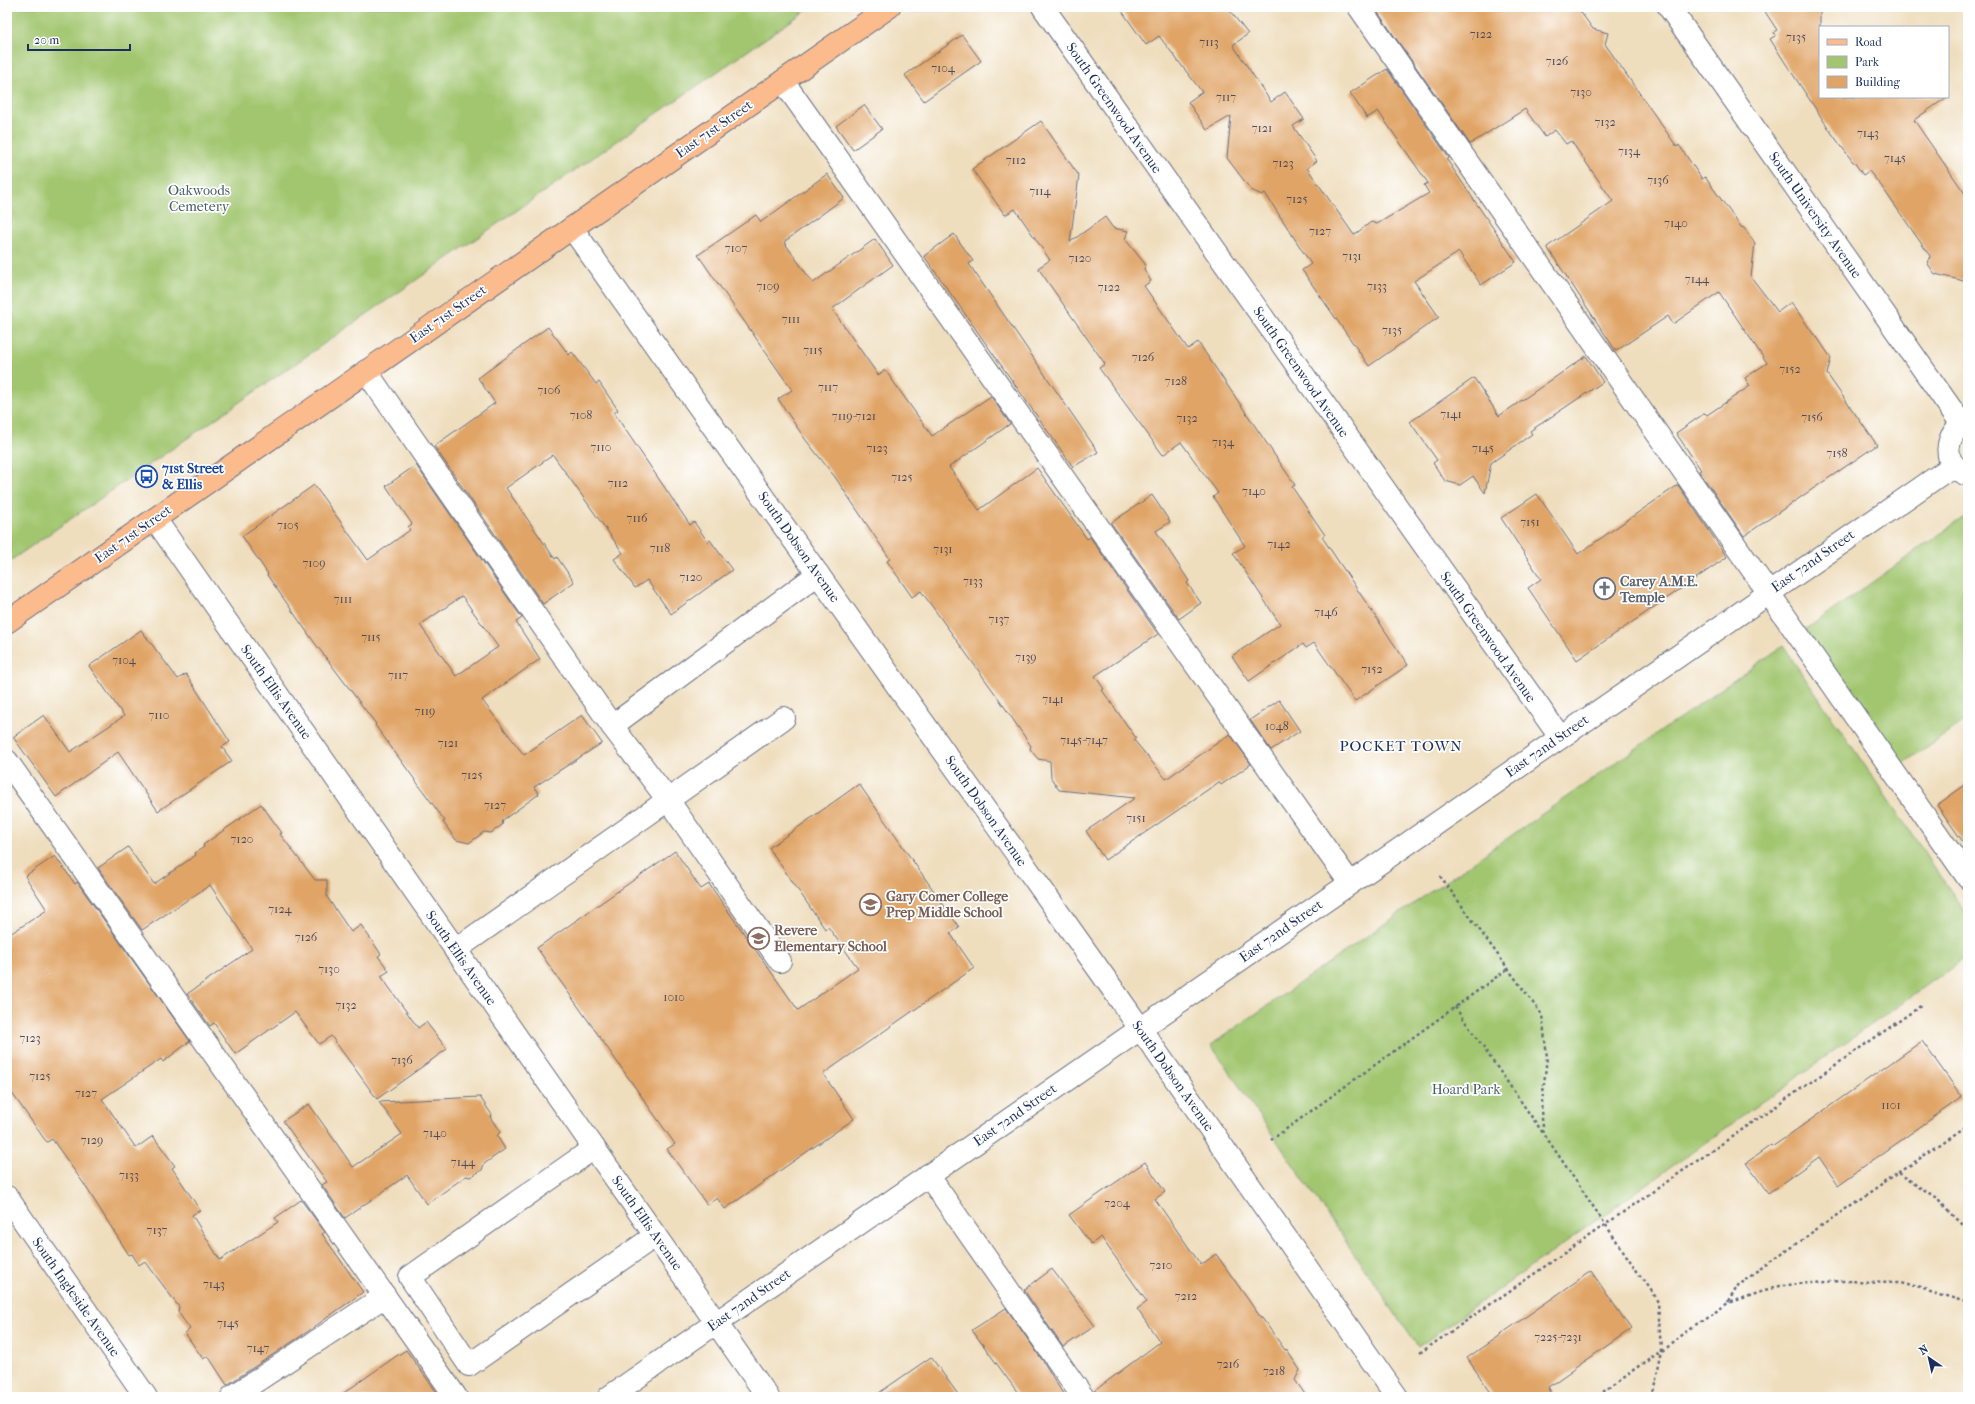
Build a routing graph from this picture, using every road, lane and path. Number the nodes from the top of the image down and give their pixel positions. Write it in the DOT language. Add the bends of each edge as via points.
graph roads {
  1 [pos="889,7"];
  2 [pos="1043,7"];
  3 [pos="1359,7"];
  4 [pos="1669,7"];
  5 [pos="783,81"];
  6 [pos="572,228"];
  7 [pos="366,371"];
  8 [pos="1965,422"];
  9 [pos="1961,470"];
  10 [pos="154,519"];
  11 [pos="818,574"];
  12 [pos="1768,592"];
  13 [pos="7,622"];
  14 [pos="784,718"];
  15 [pos="612,726"];
  16 [pos="1560,737"];
  17 [pos="7,761"];
  18 [pos="668,800"];
  19 [pos="1440,876"];
  20 [pos="1968,878"];
  21 [pos="1350,883"];
  22 [pos="455,950"];
  23 [pos="780,960"];
  24 [pos="1509,968"];
  25 [pos="1922,1005"];
  26 [pos="1456,1006"];
  27 [pos="1140,1028"];
  28 [pos="1968,1125"];
  29 [pos="1544,1134"];
  30 [pos="1271,1140"];
  31 [pos="594,1148"];
  32 [pos="1899,1173"];
  33 [pos="928,1175"];
  34 [pos="7,1197"];
  35 [pos="1606,1224"];
  36 [pos="1968,1230"];
  37 [pos="655,1236"];
  38 [pos="385,1296"];
  39 [pos="1968,1302"];
  40 [pos="1728,1303"];
  41 [pos="716,1323"];
  42 [pos="1661,1350"];
  43 [pos="1420,1353"];
  44 [pos="146,1397"];
  45 [pos="232,1397"];
  46 [pos="456,1397"];
  47 [pos="609,1397"];
  48 [pos="768,1397"];
  49 [pos="1083,1397"];
  50 [pos="1397,1397"];
  51 [pos="1596,1397"];
  52 [pos="1651,1397"];
  1 -- 5 [label="main road, East 71st Street"];
  2 -- 16 [label="street, South Greenwood Avenue"];
  3 -- 12 [label="street"];
  4 -- 8 [label="street, South University Avenue"];
  5 -- 6 [label="main road, East 71st Street"];
  5 -- 21 [label="street"];
  6 -- 7 [label="main road, East 71st Street"];
  6 -- 11 [label="street, South Dobson Avenue"];
  7 -- 10 [label="main road, East 71st Street"];
  7 -- 15 [label="street"];
  8 -- 9 [label="street" via="1954,430 1948,447"];
  9 -- 12 [label="street, East 72nd Street"];
  10 -- 13 [label="main road, East 71st Street"];
  10 -- 22 [label="street, South Ellis Avenue"];
  11 -- 15 [label="street"];
  11 -- 27 [label="street, South Dobson Avenue"];
  12 -- 16 [label="street, East 72nd Street"];
  12 -- 20 [label="street"];
  14 -- 18 [label="street"];
  15 -- 18 [label="street"];
  16 -- 21 [label="street, East 72nd Street"];
  17 -- 38 [label="street"];
  18 -- 22 [label="street"];
  18 -- 23 [label="street"];
  19 -- 24 [label="path"];
  21 -- 27 [label="street, East 72nd Street"];
  22 -- 31 [label="street, South Ellis Avenue"];
  24 -- 26 [label="path"];
  24 -- 29 [label="path" via="1542,1015 1547,1057 1541,1111"];
  25 -- 35 [label="path"];
  26 -- 29 [label="path"];
  26 -- 30 [label="path"];
  27 -- 33 [label="street, East 72nd Street"];
  27 -- 50 [label="street, South Dobson Avenue"];
  28 -- 32 [label="path"];
  29 -- 35 [label="path"];
  31 -- 37 [label="street, South Ellis Avenue"];
  31 -- 37 [label="street" via="410,1277 469,1365"];
  32 -- 36 [label="path" via="1939,1201"];
  32 -- 40 [label="path" via="1739,1284"];
  33 -- 41 [label="street, East 72nd Street"];
  33 -- 49 [label="street"];
  34 -- 44 [label="street, South Ingleside Avenue"];
  35 -- 42 [label="path" via="1658,1302"];
  35 -- 43 [label="path"];
  37 -- 41 [label="street, South Ellis Avenue"];
  38 -- 45 [label="street"];
  38 -- 46 [label="street"];
  39 -- 40 [label="path" via="1901,1282 1842,1281 1791,1285"];
  40 -- 42 [label="path"];
  41 -- 47 [label="street, East 72nd Street"];
  41 -- 48 [label="street, South Ellis Avenue"];
  42 -- 51 [label="path"];
  42 -- 52 [label="path"];
}
